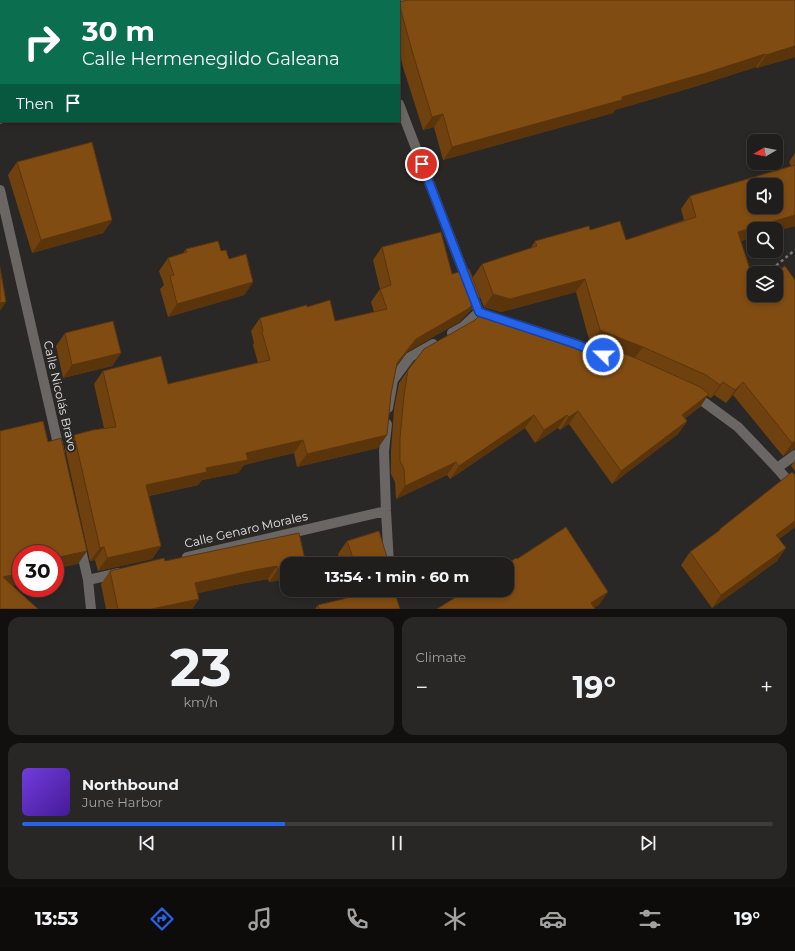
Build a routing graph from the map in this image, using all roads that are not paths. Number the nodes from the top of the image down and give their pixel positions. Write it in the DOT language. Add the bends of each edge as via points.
graph roads {
  1 [pos="400,107"];
  2 [pos="0,190"];
  3 [pos="479,312"];
  4 [pos="617,360"];
  5 [pos="687,391"];
  6 [pos="795,455"];
  7 [pos="62,463"];
  8 [pos="777,468"];
  9 [pos="795,489"];
  10 [pos="386,511"];
  11 [pos="78,533"];
  12 [pos="389,557"];
  13 [pos="180,558"];
  14 [pos="126,571"];
  15 [pos="88,580"];
  16 [pos="91,609"];
  1 -- 3 [label="street"];
  2 -- 7 [label="street, Calle Nicolás Bravo"];
  3 -- 4 [label="street"];
  3 -- 10 [label="street" via="463,326 410,357 393,380 384,451"];
  5 -- 8 [label="street" via="738,427"];
  6 -- 8 [label="street"];
  8 -- 9 [label="street"];
  10 -- 12 [label="street"];
  10 -- 13 [label="street, Calle Genaro Morales"];
  11 -- 15 [label="street"];
  14 -- 15 [label="street"];
  15 -- 16 [label="street"];
}
